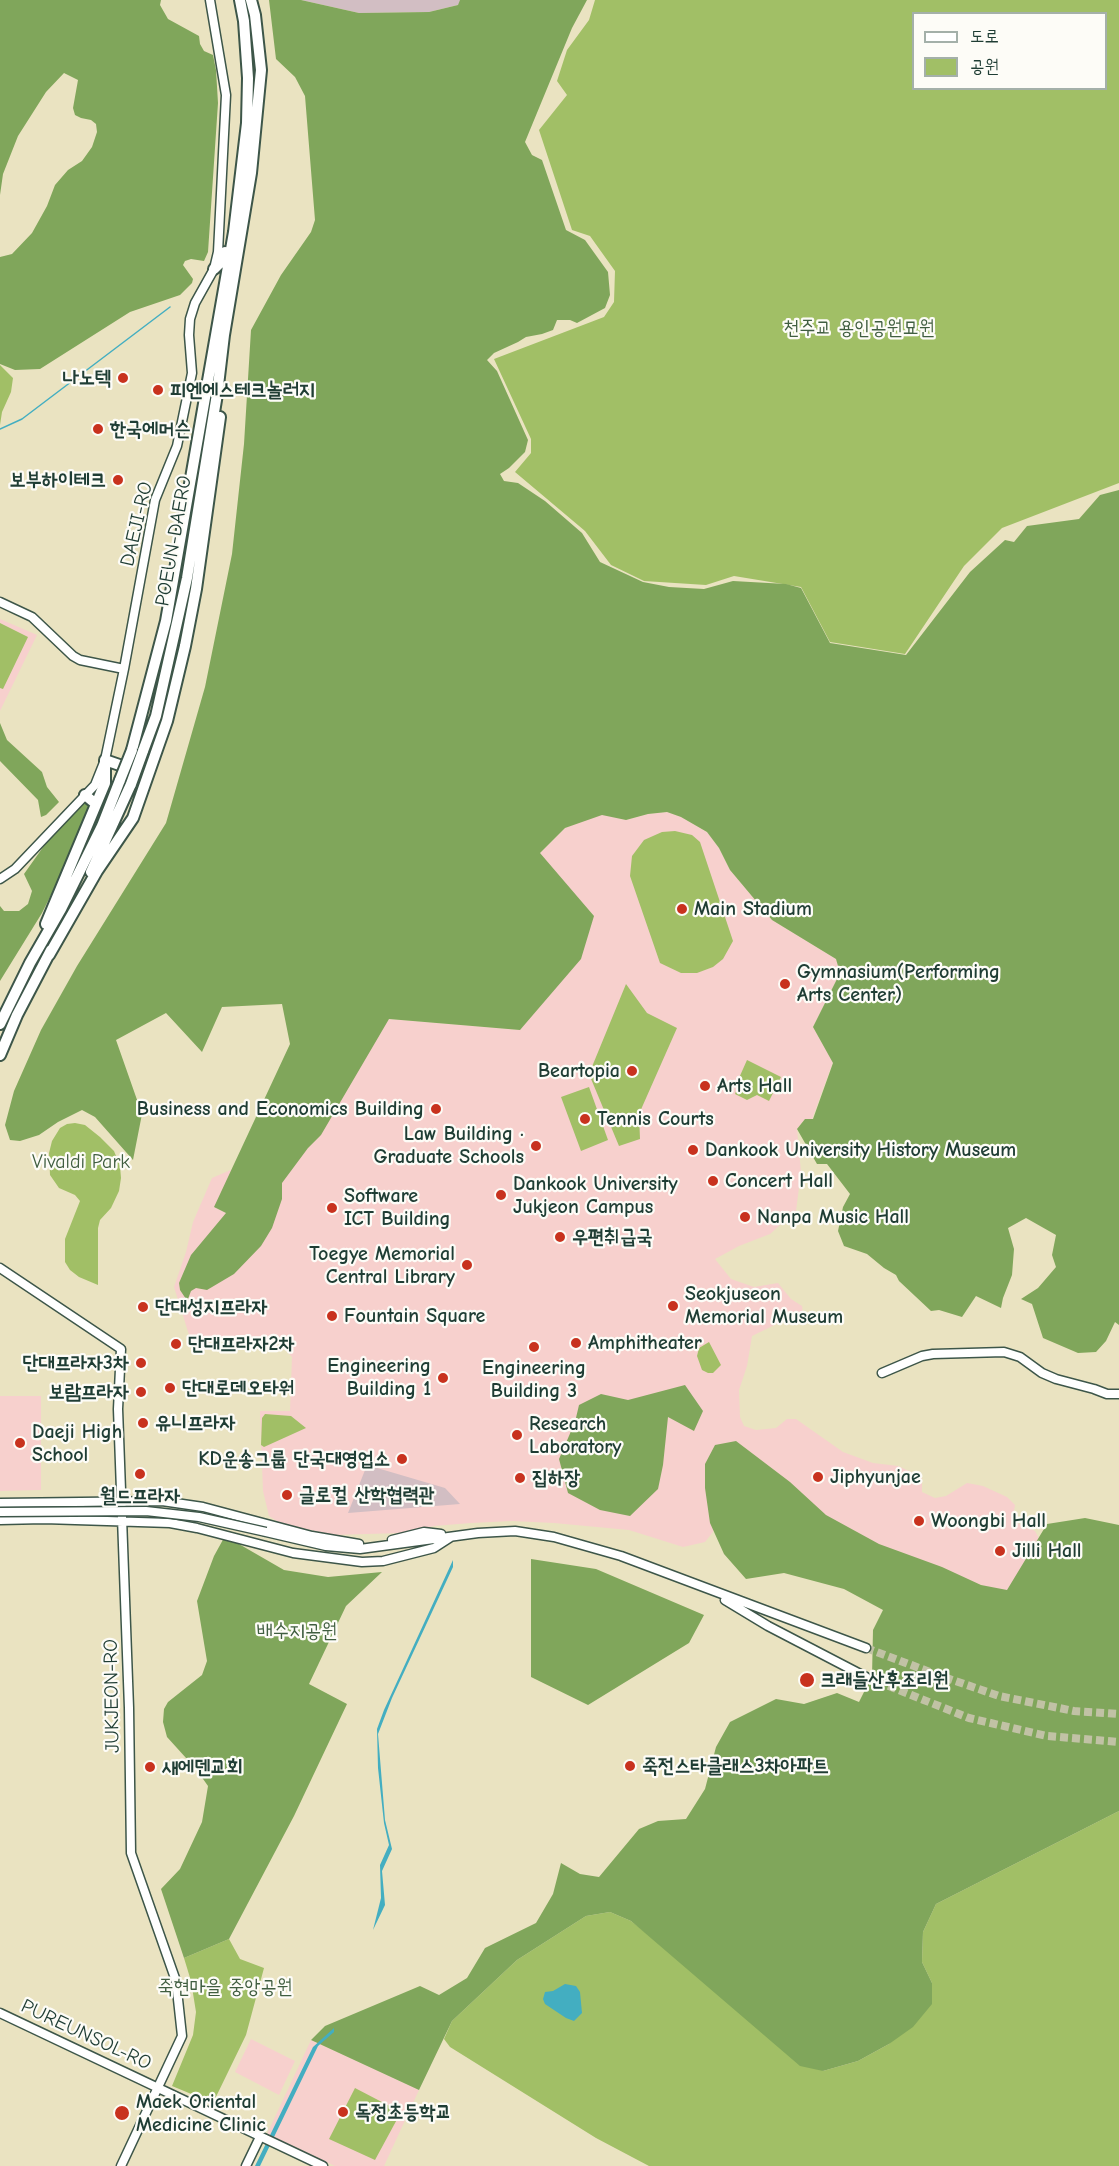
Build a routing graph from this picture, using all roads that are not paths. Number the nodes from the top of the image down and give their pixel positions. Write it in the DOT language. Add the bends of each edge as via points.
graph roads {
  1 [pos="210,0"];
  2 [pos="240,0"];
  3 [pos="251,0"];
  4 [pos="234,232"];
  5 [pos="214,269"];
  6 [pos="230,298"];
  7 [pos="0,602"];
  8 [pos="124,669"];
  9 [pos="137,751"];
  10 [pos="105,760"];
  11 [pos="149,776"];
  12 [pos="126,782"];
  13 [pos="85,795"];
  14 [pos="96,804"];
  15 [pos="0,879"];
  16 [pos="49,954"];
  17 [pos="30,963"];
  18 [pos="0,1024"];
  19 [pos="0,1055"];
  20 [pos="0,1268"];
  21 [pos="882,1373"];
  22 [pos="1119,1394"];
  23 [pos="122,1501"];
  24 [pos="0,1503"];
  25 [pos="0,1512"];
  26 [pos="0,1520"];
  27 [pos="122,1522"];
  28 [pos="454,1535"];
  29 [pos="715,1593"];
  30 [pos="866,1648"];
  31 [pos="866,1677"];
  32 [pos="0,2013"];
  33 [pos="158,2087"];
  34 [pos="266,2140"];
  35 [pos="121,2166"];
  36 [pos="246,2166"];
  37 [pos="323,2166"];
  1 -- 5 [label="main road, DAEJI-RO" via="226,95"];
  2 -- 4 [label="highway, POEUN-DAERO" via="248,78 247,123"];
  3 -- 6 [label="highway, POEUN-DAERO" via="261,70 251,174"];
  4 -- 5 [label="highway" via="222,261"];
  4 -- 9 [label="highway, POEUN-DAERO" via="166,621"];
  5 -- 8 [label="main road, DAEJI-RO" via="190,319 192,373 177,446 156,500"];
  6 -- 9 [label="highway, POEUN-DAERO" via="188,578 156,716"];
  6 -- 11 [label="highway" via="224,388 196,589 167,721"];
  7 -- 8 [label="main road" via="32,617 80,660"];
  8 -- 10 [label="main road, DAEJI-RO"];
  9 -- 12 [label="highway, POEUN-DAERO, bridge"];
  10 -- 11 [label="highway"];
  10 -- 13 [label="main road, DAEJI-RO"];
  10 -- 14 [label="highway" via="105,783"];
  11 -- 16 [label="highway" via="133,819"];
  12 -- 16 [label="highway, POEUN-DAERO" via="95,864"];
  12 -- 17 [label="highway, POEUN-DAERO"];
  13 -- 14 [label="highway"];
  13 -- 15 [label="main road, DAEJI-RO"];
  14 -- 17 [label="highway"];
  16 -- 19 [label="highway, POEUN-DAERO"];
  17 -- 18 [label="highway, POEUN-DAERO"];
  20 -- 23 [label="main road, JUKJEON-RO" via="122,1349 118,1409"];
  21 -- 22 [label="main road" via="933,1354 1004,1352 1056,1379"];
  23 -- 24 [label="main road"];
  23 -- 27 [label="main road, JUKJEON-RO"];
  23 -- 28 [label="main road" via="203,1507 312,1536 363,1544 424,1532"];
  25 -- 28 [label="main road, bridge" via="146,1511 199,1517 326,1546 360,1549"];
  26 -- 27 [label="main road"];
  27 -- 28 [label="main road" via="170,1523 293,1553 362,1562 383,1561 434,1548"];
  27 -- 33 [label="main road, JUKJEON-RO" via="130,1853 176,1982 182,2036"];
  28 -- 29 [label="main road" via="515,1531 554,1537 621,1556"];
  29 -- 30 [label="main road"];
  29 -- 31 [label="main road" via="768,1626"];
  32 -- 33 [label="main road, PUREUNSOL-RO"];
  33 -- 34 [label="main road, PUREUNSOL-RO"];
  33 -- 35 [label="main road, JUKJEON-RO"];
  34 -- 36 [label="main road"];
  34 -- 37 [label="main road, PUREUNSOL-RO"];
}
